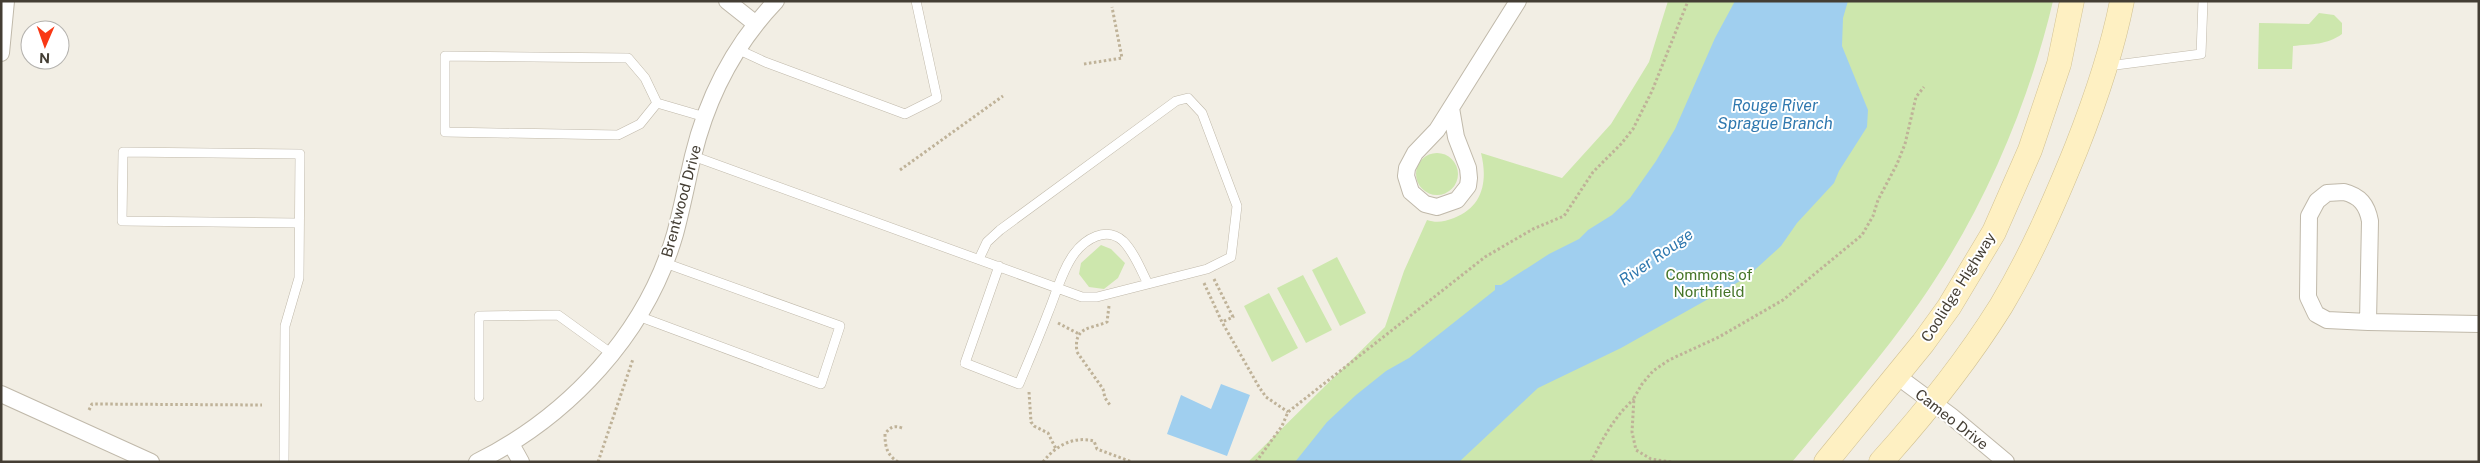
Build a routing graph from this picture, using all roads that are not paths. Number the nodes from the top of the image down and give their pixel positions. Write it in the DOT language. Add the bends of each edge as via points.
graph roads {
  1 [pos="6,1"];
  2 [pos="727,1"];
  3 [pos="776,1"];
  4 [pos="916,1"];
  5 [pos="1518,1"];
  6 [pos="2072,1"];
  7 [pos="2122,1"];
  8 [pos="2203,1"];
  9 [pos="756,24"];
  10 [pos="737,50"];
  11 [pos="1,53"];
  12 [pos="2105,66"];
  13 [pos="657,103"];
  14 [pos="1451,108"];
  15 [pos="704,117"];
  16 [pos="693,156"];
  17 [pos="298,222"];
  18 [pos="979,259"];
  19 [pos="664,263"];
  20 [pos="999,266"];
  21 [pos="1148,284"];
  22 [pos="1058,288"];
  23 [pos="638,316"];
  24 [pos="2368,322"];
  25 [pos="2479,324"];
  26 [pos="612,354"];
  27 [pos="1897,376"];
  28 [pos="1,394"];
  29 [pos="479,397"];
  30 [pos="1932,402"];
  31 [pos="511,444"];
  32 [pos="151,462"];
  33 [pos="284,462"];
  34 [pos="477,462"];
  35 [pos="522,462"];
  36 [pos="1826,462"];
  37 [pos="1881,462"];
  38 [pos="2006,462"];
  1 -- 11 [label="street"];
  2 -- 9 [label="street"];
  3 -- 9 [label="street, Brentwood Drive"];
  4 -- 10 [label="lane" via="937,98 905,114"];
  5 -- 14 [label="street"];
  6 -- 27 [label="main road, Coolidge Highway" via="2060,64 2030,150 1994,232 1949,308"];
  7 -- 12 [label="main road" via="2116,35"];
  8 -- 12 [label="lane" via="2201,54"];
  9 -- 10 [label="street, Brentwood Drive"];
  10 -- 15 [label="street, Brentwood Drive"];
  12 -- 30 [label="main road" via="2050,213 2026,261 2001,306"];
  13 -- 13 [label="lane" via="640,124 618,135 445,132 445,56 628,58 645,78"];
  13 -- 15 [label="lane"];
  14 -- 14 [label="street" via="1407,168 1411,192 1426,204 1437,206 1457,200 1468,186 1468,168 1456,137"];
  15 -- 16 [label="street, Brentwood Drive"];
  16 -- 18 [label="lane"];
  16 -- 19 [label="street, Brentwood Drive" via="675,236"];
  17 -- 17 [label="lane" via="122,221 123,152 300,154"];
  17 -- 33 [label="lane" via="298,278 285,326"];
  18 -- 20 [label="lane"];
  18 -- 21 [label="lane" via="986,242 1000,230 1176,101 1188,98 1202,113 1237,206 1231,257 1199,271"];
  19 -- 23 [label="street, Brentwood Drive"];
  19 -- 23 [label="lane" via="840,326 821,384"];
  20 -- 22 [label="lane"];
  20 -- 22 [label="lane" via="964,363 1019,384"];
  21 -- 22 [label="lane" via="1107,295 1082,297"];
  21 -- 22 [label="lane" via="1122,240 1108,234 1085,242 1073,255"];
  23 -- 26 [label="street, Brentwood Drive"];
  24 -- 24 [label="street" via="2368,211 2365,203 2351,193 2327,193 2317,201 2309,216 2308,296 2316,314 2327,320"];
  24 -- 25 [label="street"];
  26 -- 29 [label="lane" via="558,315 479,316"];
  26 -- 31 [label="street, Brentwood Drive" via="568,401"];
  27 -- 30 [label="street, Cameo Drive"];
  27 -- 36 [label="main road, Coolidge Highway"];
  28 -- 32 [label="street"];
  30 -- 37 [label="main road"];
  30 -- 38 [label="street, Cameo Drive"];
  31 -- 34 [label="street, Brentwood Drive"];
  31 -- 35 [label="street"];
}
